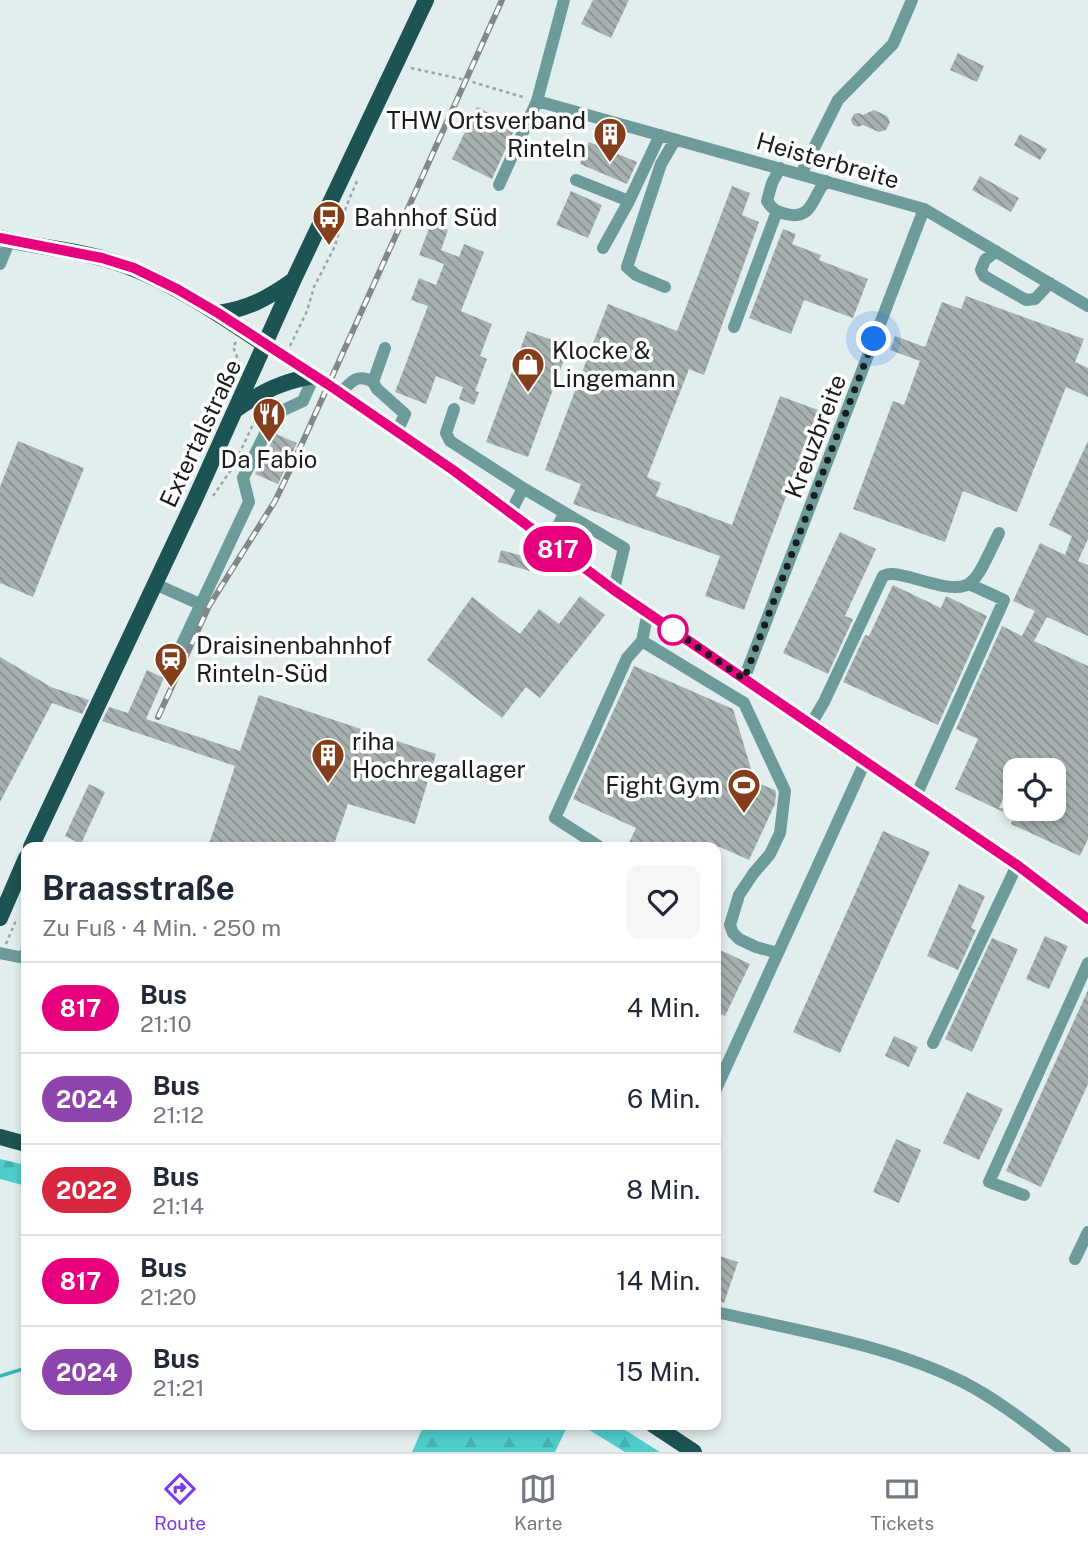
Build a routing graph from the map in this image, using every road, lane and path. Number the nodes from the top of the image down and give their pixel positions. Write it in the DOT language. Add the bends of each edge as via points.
graph roads {
  1 [pos="426,0"];
  2 [pos="564,0"];
  3 [pos="912,0"];
  4 [pos="398,61"];
  5 [pos="537,101"];
  6 [pos="660,135"];
  7 [pos="675,140"];
  8 [pos="780,168"];
  9 [pos="801,174"];
  10 [pos="360,175"];
  11 [pos="576,180"];
  12 [pos="827,181"];
  13 [pos="499,184"];
  14 [pos="629,201"];
  15 [pos="925,209"];
  16 [pos="777,211"];
  17 [pos="5,239"];
  18 [pos="604,248"];
  19 [pos="996,251"];
  20 [pos="0,264"];
  21 [pos="294,279"];
  22 [pos="1050,283"];
  23 [pos="665,287"];
  24 [pos="1088,306"];
  25 [pos="218,313"];
  26 [pos="734,327"];
  27 [pos="265,345"];
  28 [pos="385,348"];
  29 [pos="285,357"];
  30 [pos="238,362"];
  31 [pos="314,376"];
  32 [pos="373,383"];
  33 [pos="341,393"];
  34 [pos="454,409"];
  35 [pos="262,410"];
  36 [pos="235,411"];
  37 [pos="397,432"];
  38 [pos="201,436"];
  39 [pos="458,446"];
  40 [pos="453,470"];
  41 [pos="523,488"];
  42 [pos="210,500"];
  43 [pos="511,512"];
  44 [pos="564,514"];
  45 [pos="999,533"];
  46 [pos="550,543"];
  47 [pos="155,584"];
  48 [pos="970,584"];
  49 [pos="614,590"];
  50 [pos="202,605"];
  51 [pos="648,612"];
  52 [pos="642,641"];
  53 [pos="176,657"];
  54 [pos="714,659"];
  55 [pos="702,678"];
  56 [pos="744,679"];
  57 [pos="811,724"];
  58 [pos="865,762"];
  59 [pos="916,796"];
  60 [pos="33,842"];
  61 [pos="592,842"];
  62 [pos="1017,865"];
  63 [pos="21,870"];
  64 [pos="0,918"];
  65 [pos="17,918"];
  66 [pos="1088,919"];
  67 [pos="1,953"];
  68 [pos="778,953"];
  69 [pos="21,956"];
  70 [pos="1088,963"];
  71 [pos="933,1044"];
  72 [pos="721,1078"];
  73 [pos="4,1138"];
  74 [pos="21,1143"];
  75 [pos="1024,1195"];
  76 [pos="1088,1232"];
  77 [pos="1075,1259"];
  78 [pos="721,1313"];
  79 [pos="661,1430"];
  80 [pos="694,1452"];
  81 [pos="1065,1452"];
  1 -- 4 [label="main road, Extertalstraße"];
  2 -- 5 [label="street"];
  3 -- 9 [label="street" via="893,44 838,100"];
  4 -- 5 [label="path"];
  4 -- 21 [label="main road, Extertalstraße"];
  5 -- 6 [label="street, Heisterbreite"];
  5 -- 13 [label="street"];
  6 -- 7 [label="street, Heisterbreite"];
  6 -- 14 [label="street"];
  7 -- 8 [label="street, Heisterbreite"];
  7 -- 23 [label="street" via="662,164 627,267"];
  8 -- 9 [label="street, Heisterbreite"];
  8 -- 16 [label="street" via="767,201"];
  9 -- 12 [label="street, Heisterbreite"];
  10 -- 29 [label="path" via="335,246"];
  11 -- 14 [label="street"];
  12 -- 15 [label="street, Heisterbreite"];
  12 -- 16 [label="street" via="812,209 802,215"];
  14 -- 18 [label="street"];
  15 -- 19 [label="street, Heisterbreite"];
  15 -- 56 [label="street, Kreuzbreite"];
  16 -- 26 [label="street"];
  17 -- 20 [label="street"];
  17 -- 25 [label="main road" via="134,268"];
  19 -- 22 [label="street, Heisterbreite"];
  19 -- 22 [label="street" via="985,260 984,276 1026,300 1035,299"];
  21 -- 25 [label="main road" via="258,303"];
  21 -- 27 [label="main road, Extertalstraße"];
  22 -- 24 [label="street, Heisterbreite"];
  25 -- 27 [label="main road"];
  27 -- 29 [label="street"];
  27 -- 36 [label="main road, Extertalstraße"];
  28 -- 32 [label="street"];
  29 -- 31 [label="street"];
  30 -- 38 [label="path" via="232,382"];
  31 -- 33 [label="street"];
  31 -- 36 [label="main road" via="275,386"];
  31 -- 50 [label="street" via="303,401 275,414 243,478 249,502"];
  32 -- 33 [label="street" via="359,377"];
  32 -- 37 [label="street" via="405,414"];
  33 -- 37 [label="street"];
  34 -- 39 [label="street" via="446,433"];
  35 -- 42 [label="path" via="233,468"];
  36 -- 47 [label="main road, Extertalstraße"];
  37 -- 40 [label="street"];
  39 -- 40 [label="street"];
  39 -- 41 [label="street"];
  40 -- 43 [label="street"];
  41 -- 43 [label="street"];
  41 -- 44 [label="street"];
  43 -- 46 [label="street"];
  44 -- 46 [label="street"];
  44 -- 49 [label="street" via="624,548"];
  45 -- 48 [label="street"];
  46 -- 49 [label="street"];
  47 -- 50 [label="street"];
  47 -- 60 [label="main road, Extertalstraße"];
  48 -- 57 [label="street" via="950,589 896,574 883,576"];
  48 -- 59 [label="street" via="1003,600"];
  49 -- 51 [label="street"];
  50 -- 53 [label="street"];
  51 -- 52 [label="street"];
  51 -- 54 [label="street"];
  52 -- 55 [label="street"];
  52 -- 61 [label="street" via="627,658 555,818"];
  54 -- 55 [label="street"];
  54 -- 56 [label="street"];
  55 -- 68 [label="street" via="744,703 785,791 780,833 739,895 730,925 739,939"];
  56 -- 57 [label="street"];
  57 -- 58 [label="street"];
  58 -- 59 [label="street"];
  58 -- 68 [label="street"];
  59 -- 62 [label="street"];
  62 -- 66 [label="street"];
  62 -- 71 [label="street"];
  63 -- 64 [label="main road"];
  65 -- 67 [label="path"];
  67 -- 69 [label="street"];
  68 -- 72 [label="street"];
  70 -- 75 [label="street" via="989,1182"];
  73 -- 74 [label="main road"];
  76 -- 77 [label="street"];
  78 -- 81 [label="street" via="852,1343 935,1369 983,1393"];
  79 -- 80 [label="main road"];
}
